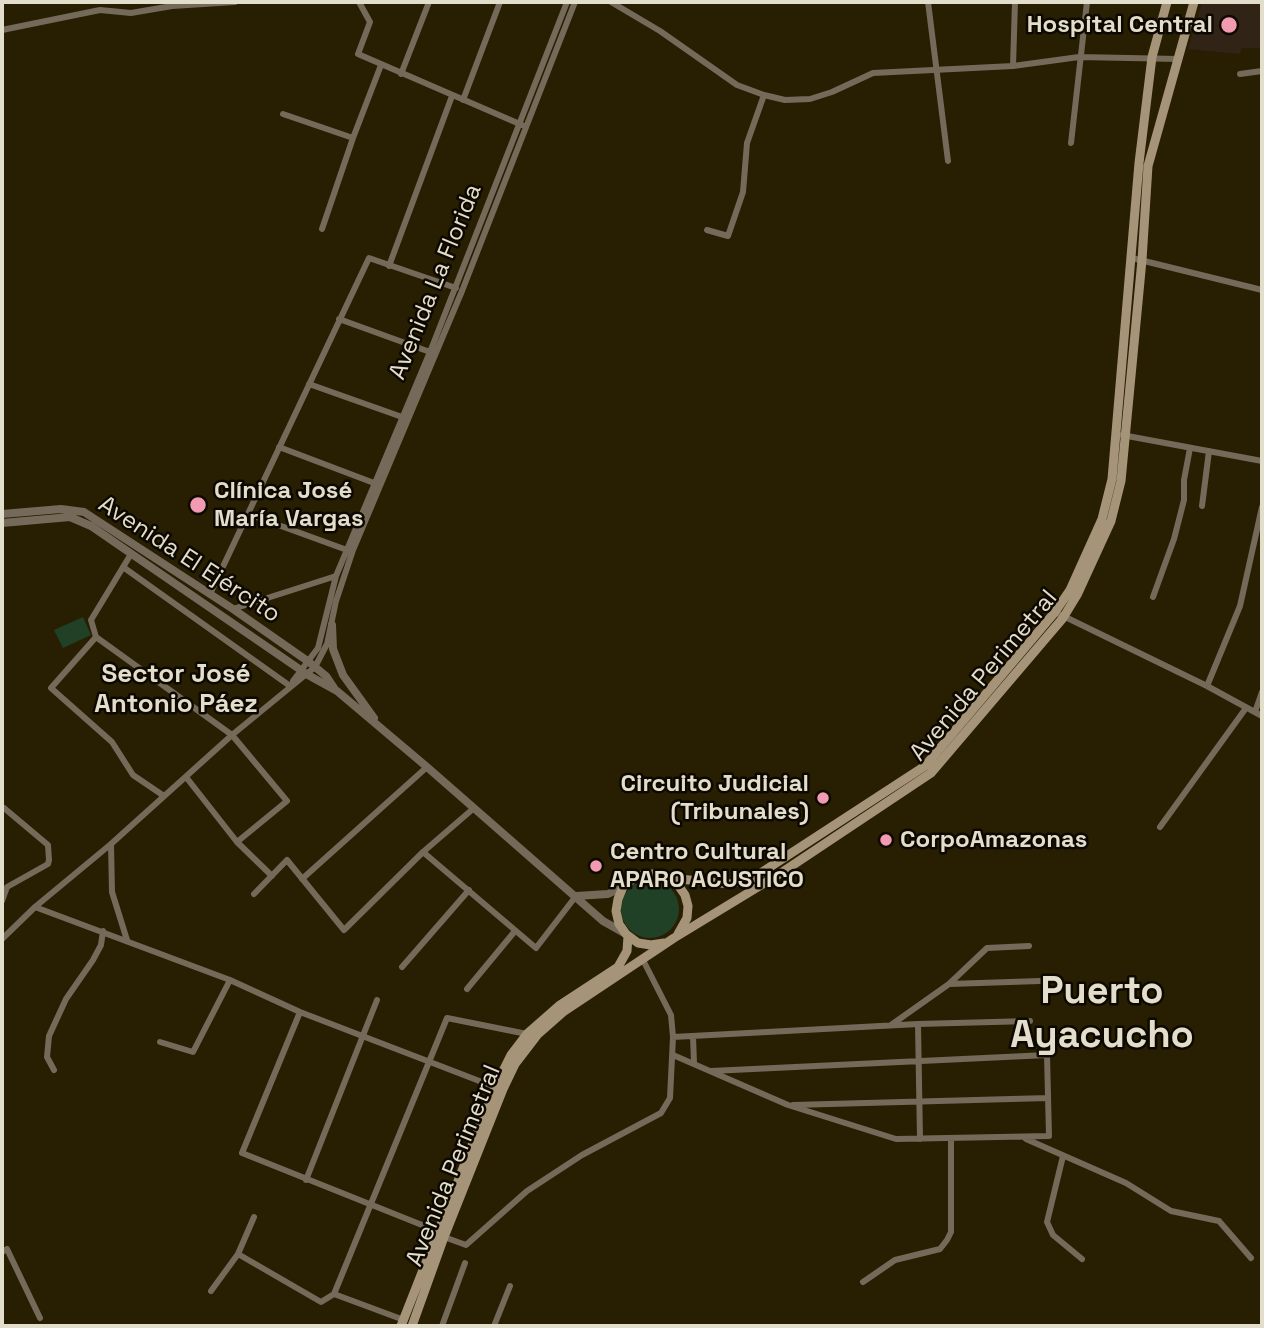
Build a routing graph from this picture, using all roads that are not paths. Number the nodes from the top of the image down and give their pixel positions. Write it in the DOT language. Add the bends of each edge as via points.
graph roads {
  1 [pos="235,2"];
  2 [pos="359,2"];
  3 [pos="429,2"];
  4 [pos="500,2"];
  5 [pos="567,2"];
  6 [pos="575,2"];
  7 [pos="611,2"];
  8 [pos="928,2"];
  9 [pos="1015,2"];
  10 [pos="1087,2"];
  11 [pos="1167,2"];
  12 [pos="1194,2"];
  13 [pos="171,4"];
  14 [pos="2,30"];
  15 [pos="1079,57"];
  16 [pos="1152,57"];
  17 [pos="1178,59"];
  18 [pos="381,65"];
  19 [pos="1013,66"];
  20 [pos="935,70"];
  21 [pos="1262,71"];
  22 [pos="401,74"];
  23 [pos="1240,74"];
  24 [pos="764,95"];
  25 [pos="452,96"];
  26 [pos="463,100"];
  27 [pos="283,114"];
  28 [pos="524,126"];
  29 [pos="353,138"];
  30 [pos="1071,143"];
  31 [pos="948,161"];
  32 [pos="322,229"];
  33 [pos="707,230"];
  34 [pos="1137,259"];
  35 [pos="389,266"];
  36 [pos="456,288"];
  37 [pos="1262,290"];
  38 [pos="340,319"];
  39 [pos="430,352"];
  40 [pos="309,384"];
  41 [pos="402,417"];
  42 [pos="1121,435"];
  43 [pos="279,447"];
  44 [pos="1190,448"];
  45 [pos="1209,452"];
  46 [pos="1262,461"];
  47 [pos="374,482"];
  48 [pos="1202,506"];
  49 [pos="1262,507"];
  50 [pos="2,514"];
  51 [pos="247,514"];
  52 [pos="2,523"];
  53 [pos="347,550"];
  54 [pos="131,554"];
  55 [pos="122,567"];
  56 [pos="336,576"];
  57 [pos="210,594"];
  58 [pos="1153,597"];
  59 [pos="233,609"];
  60 [pos="1059,615"];
  61 [pos="332,625"];
  62 [pos="96,637"];
  63 [pos="312,664"];
  64 [pos="305,673"];
  65 [pos="290,686"];
  66 [pos="1207,686"];
  67 [pos="337,691"];
  68 [pos="1262,692"];
  69 [pos="1246,708"];
  70 [pos="1255,712"];
  71 [pos="1262,716"];
  72 [pos="385,731"];
  73 [pos="232,735"];
  74 [pos="427,767"];
  75 [pos="186,777"];
  76 [pos="164,796"];
  77 [pos="4,808"];
  78 [pos="474,808"];
  79 [pos="1160,827"];
  80 [pos="237,842"];
  81 [pos="111,844"];
  82 [pos="423,852"];
  83 [pos="272,876"];
  84 [pos="669,878"];
  85 [pos="302,879"];
  86 [pos="624,887"];
  87 [pos="469,890"];
  88 [pos="254,894"];
  89 [pos="576,896"];
  90 [pos="2,901"];
  91 [pos="35,907"];
  92 [pos="515,930"];
  93 [pos="103,931"];
  94 [pos="627,935"];
  95 [pos="3,936"];
  96 [pos="674,937"];
  97 [pos="127,940"];
  98 [pos="1029,946"];
  99 [pos="643,960"];
  100 [pos="402,967"];
  101 [pos="230,980"];
  102 [pos="1040,981"];
  103 [pos="949,984"];
  104 [pos="467,989"];
  105 [pos="377,1000"];
  106 [pos="300,1012"];
  107 [pos="1030,1021"];
  108 [pos="918,1024"];
  109 [pos="890,1026"];
  110 [pos="527,1034"];
  111 [pos="693,1036"];
  112 [pos="673,1037"];
  113 [pos="364,1038"];
  114 [pos="160,1042"];
  115 [pos="673,1055"];
  116 [pos="429,1061"];
  117 [pos="919,1061"];
  118 [pos="694,1063"];
  119 [pos="54,1070"];
  120 [pos="711,1070"];
  121 [pos="495,1087"];
  122 [pos="1048,1098"];
  123 [pos="919,1101"];
  124 [pos="788,1105"];
  125 [pos="1022,1137"];
  126 [pos="920,1139"];
  127 [pos="951,1139"];
  128 [pos="1063,1156"];
  129 [pos="306,1180"];
  130 [pos="369,1205"];
  131 [pos="254,1217"];
  132 [pos="441,1234"];
  133 [pos="2,1252"];
  134 [pos="238,1254"];
  135 [pos="1251,1258"];
  136 [pos="1082,1259"];
  137 [pos="465,1263"];
  138 [pos="863,1282"];
  139 [pos="509,1286"];
  140 [pos="211,1291"];
  141 [pos="334,1294"];
  142 [pos="40,1318"];
  143 [pos="402,1323"];
  144 [pos="412,1326"];
  145 [pos="442,1326"];
  146 [pos="494,1326"];
  1 -- 13 [label="street"];
  2 -- 18 [label="street" via="370,22 358,54"];
  3 -- 22 [label="street"];
  4 -- 26 [label="street"];
  5 -- 28 [label="street, Avenida La Florida"];
  6 -- 28 [label="street"];
  7 -- 24 [label="street" via="737,85"];
  8 -- 20 [label="street"];
  9 -- 19 [label="street"];
  10 -- 15 [label="street"];
  11 -- 16 [label="main road, Avenida Perimetral"];
  12 -- 17 [label="main road, Avenida Perimetral"];
  13 -- 14 [label="street" via="131,13 100,10"];
  15 -- 16 [label="street"];
  15 -- 19 [label="street"];
  15 -- 30 [label="street"];
  16 -- 17 [label="street"];
  16 -- 34 [label="main road, Avenida Perimetral" via="1139,163"];
  17 -- 34 [label="main road, Avenida Perimetral" via="1148,166"];
  18 -- 22 [label="street"];
  18 -- 29 [label="street"];
  19 -- 20 [label="street"];
  20 -- 24 [label="street" via="873,73 810,99"];
  20 -- 31 [label="street"];
  21 -- 23 [label="street"];
  22 -- 25 [label="street"];
  24 -- 33 [label="street" via="747,143 743,192 728,236"];
  25 -- 26 [label="street"];
  25 -- 35 [label="street"];
  26 -- 28 [label="street"];
  27 -- 29 [label="street"];
  28 -- 36 [label="street, Avenida La Florida"];
  28 -- 61 [label="street" via="353,550"];
  29 -- 32 [label="street"];
  34 -- 37 [label="street"];
  34 -- 42 [label="main road, Avenida Perimetral"];
  35 -- 36 [label="street"];
  35 -- 38 [label="street" via="369,258"];
  36 -- 39 [label="street, Avenida La Florida"];
  38 -- 39 [label="street"];
  38 -- 40 [label="street"];
  39 -- 41 [label="street, Avenida La Florida"];
  40 -- 41 [label="street"];
  40 -- 43 [label="street"];
  41 -- 47 [label="street, Avenida La Florida"];
  42 -- 44 [label="street"];
  42 -- 60 [label="main road, Avenida Perimetral" via="1121,481 1111,521 1077,594"];
  43 -- 47 [label="street"];
  43 -- 51 [label="street"];
  44 -- 45 [label="street"];
  44 -- 58 [label="street" via="1184,500"];
  45 -- 46 [label="street"];
  45 -- 48 [label="street"];
  47 -- 53 [label="street, Avenida La Florida"];
  49 -- 66 [label="street" via="1240,606"];
  50 -- 57 [label="street, Avenida El Ejército" via="61,509 84,512"];
  51 -- 53 [label="street"];
  51 -- 57 [label="street"];
  52 -- 54 [label="street, Avenida El Ejército" via="70,517"];
  53 -- 56 [label="street, Avenida La Florida"];
  54 -- 55 [label="street"];
  54 -- 64 [label="street, Avenida El Ejército"];
  55 -- 62 [label="street" via="91,620"];
  55 -- 65 [label="street"];
  56 -- 59 [label="street"];
  56 -- 63 [label="street, Avenida La Florida"];
  57 -- 59 [label="street, Avenida El Ejército"];
  59 -- 63 [label="street, Avenida El Ejército"];
  60 -- 66 [label="street"];
  60 -- 84 [label="main road, Avenida Perimetral" via="925,766 753,878 730,884"];
  60 -- 96 [label="main road, Avenida Perimetral" via="931,773 781,873"];
  61 -- 63 [label="street" via="327,644"];
  61 -- 72 [label="street" via="332,649 343,675"];
  62 -- 73 [label="street"];
  62 -- 76 [label="street" via="51,688 112,742 133,775"];
  63 -- 64 [label="street"];
  63 -- 67 [label="street, Avenida El Ejército"];
  64 -- 65 [label="street"];
  64 -- 67 [label="street, Avenida El Ejército"];
  65 -- 73 [label="street"];
  66 -- 69 [label="street"];
  67 -- 72 [label="street, Avenida El Ejército"];
  68 -- 70 [label="street"];
  69 -- 70 [label="street"];
  69 -- 79 [label="street"];
  70 -- 71 [label="street"];
  72 -- 74 [label="street, Avenida El Ejército"];
  73 -- 75 [label="street"];
  73 -- 80 [label="street" via="287,801"];
  74 -- 78 [label="street, Avenida El Ejército"];
  74 -- 85 [label="street"];
  75 -- 76 [label="street"];
  75 -- 80 [label="street"];
  76 -- 81 [label="street"];
  77 -- 90 [label="street" via="48,845 49,860 7,887"];
  78 -- 82 [label="street"];
  78 -- 89 [label="street, Avenida El Ejército"];
  80 -- 83 [label="street"];
  81 -- 91 [label="street"];
  81 -- 97 [label="street" via="112,892"];
  82 -- 85 [label="street" via="344,930"];
  82 -- 87 [label="street"];
  83 -- 85 [label="street" via="287,860"];
  83 -- 88 [label="street"];
  84 -- 86 [label="main road" via="645,874"];
  84 -- 96 [label="main road" via="685,895 688,906 687,918"];
  86 -- 89 [label="street" via="608,894"];
  86 -- 94 [label="main road" via="616,911"];
  87 -- 92 [label="street"];
  87 -- 100 [label="street"];
  89 -- 92 [label="street" via="536,948"];
  89 -- 94 [label="street, Avenida El Ejército"];
  91 -- 93 [label="street"];
  91 -- 95 [label="street"];
  92 -- 104 [label="street"];
  93 -- 97 [label="street"];
  93 -- 119 [label="street" via="101,945 66,999 49,1036 47,1057"];
  94 -- 96 [label="main road" via="651,946"];
  94 -- 110 [label="main road, Avenida Perimetral" via="618,967 560,1004"];
  96 -- 99 [label="main road, Avenida Perimetral"];
  97 -- 101 [label="street"];
  98 -- 103 [label="street" via="987,948"];
  99 -- 112 [label="street" via="671,1015"];
  99 -- 132 [label="main road, Avenida Perimetral" via="563,1013 538,1034 515,1064"];
  101 -- 106 [label="street"];
  101 -- 114 [label="street" via="194,1052"];
  102 -- 103 [label="street"];
  103 -- 109 [label="street"];
  105 -- 113 [label="street"];
  106 -- 113 [label="street"];
  106 -- 129 [label="street" via="242,1153"];
  107 -- 108 [label="street"];
  108 -- 109 [label="street"];
  108 -- 117 [label="street"];
  109 -- 111 [label="street"];
  110 -- 116 [label="street" via="447,1018"];
  110 -- 121 [label="main road, Avenida Perimetral"];
  111 -- 112 [label="street"];
  111 -- 118 [label="street"];
  112 -- 115 [label="street"];
  113 -- 116 [label="street"];
  113 -- 129 [label="street"];
  115 -- 118 [label="street"];
  115 -- 132 [label="street" via="670,1098 661,1113 527,1191 466,1245"];
  116 -- 121 [label="street"];
  116 -- 130 [label="street"];
  117 -- 120 [label="street"];
  117 -- 122 [label="street" via="1047,1055"];
  117 -- 123 [label="street"];
  118 -- 120 [label="street"];
  120 -- 124 [label="street"];
  121 -- 132 [label="main road, Avenida Perimetral"];
  122 -- 123 [label="street"];
  122 -- 125 [label="street" via="1049,1136"];
  123 -- 124 [label="street"];
  123 -- 126 [label="street"];
  124 -- 126 [label="street" via="896,1139"];
  125 -- 127 [label="street"];
  125 -- 128 [label="street"];
  126 -- 127 [label="street"];
  127 -- 138 [label="street" via="951,1232 947,1240 940,1249 895,1259"];
  128 -- 135 [label="street" via="1126,1183 1171,1212 1219,1221"];
  128 -- 136 [label="street" via="1047,1222 1053,1235"];
  129 -- 130 [label="street"];
  130 -- 132 [label="street"];
  130 -- 141 [label="street"];
  131 -- 134 [label="street"];
  132 -- 143 [label="main road, Avenida Perimetral"];
  132 -- 144 [label="main road, Avenida Perimetral"];
  133 -- 142 [label="street" via="7,1249"];
  134 -- 140 [label="street"];
  134 -- 141 [label="street" via="321,1302"];
  137 -- 145 [label="street"];
  139 -- 146 [label="street"];
  141 -- 143 [label="street"];
}
